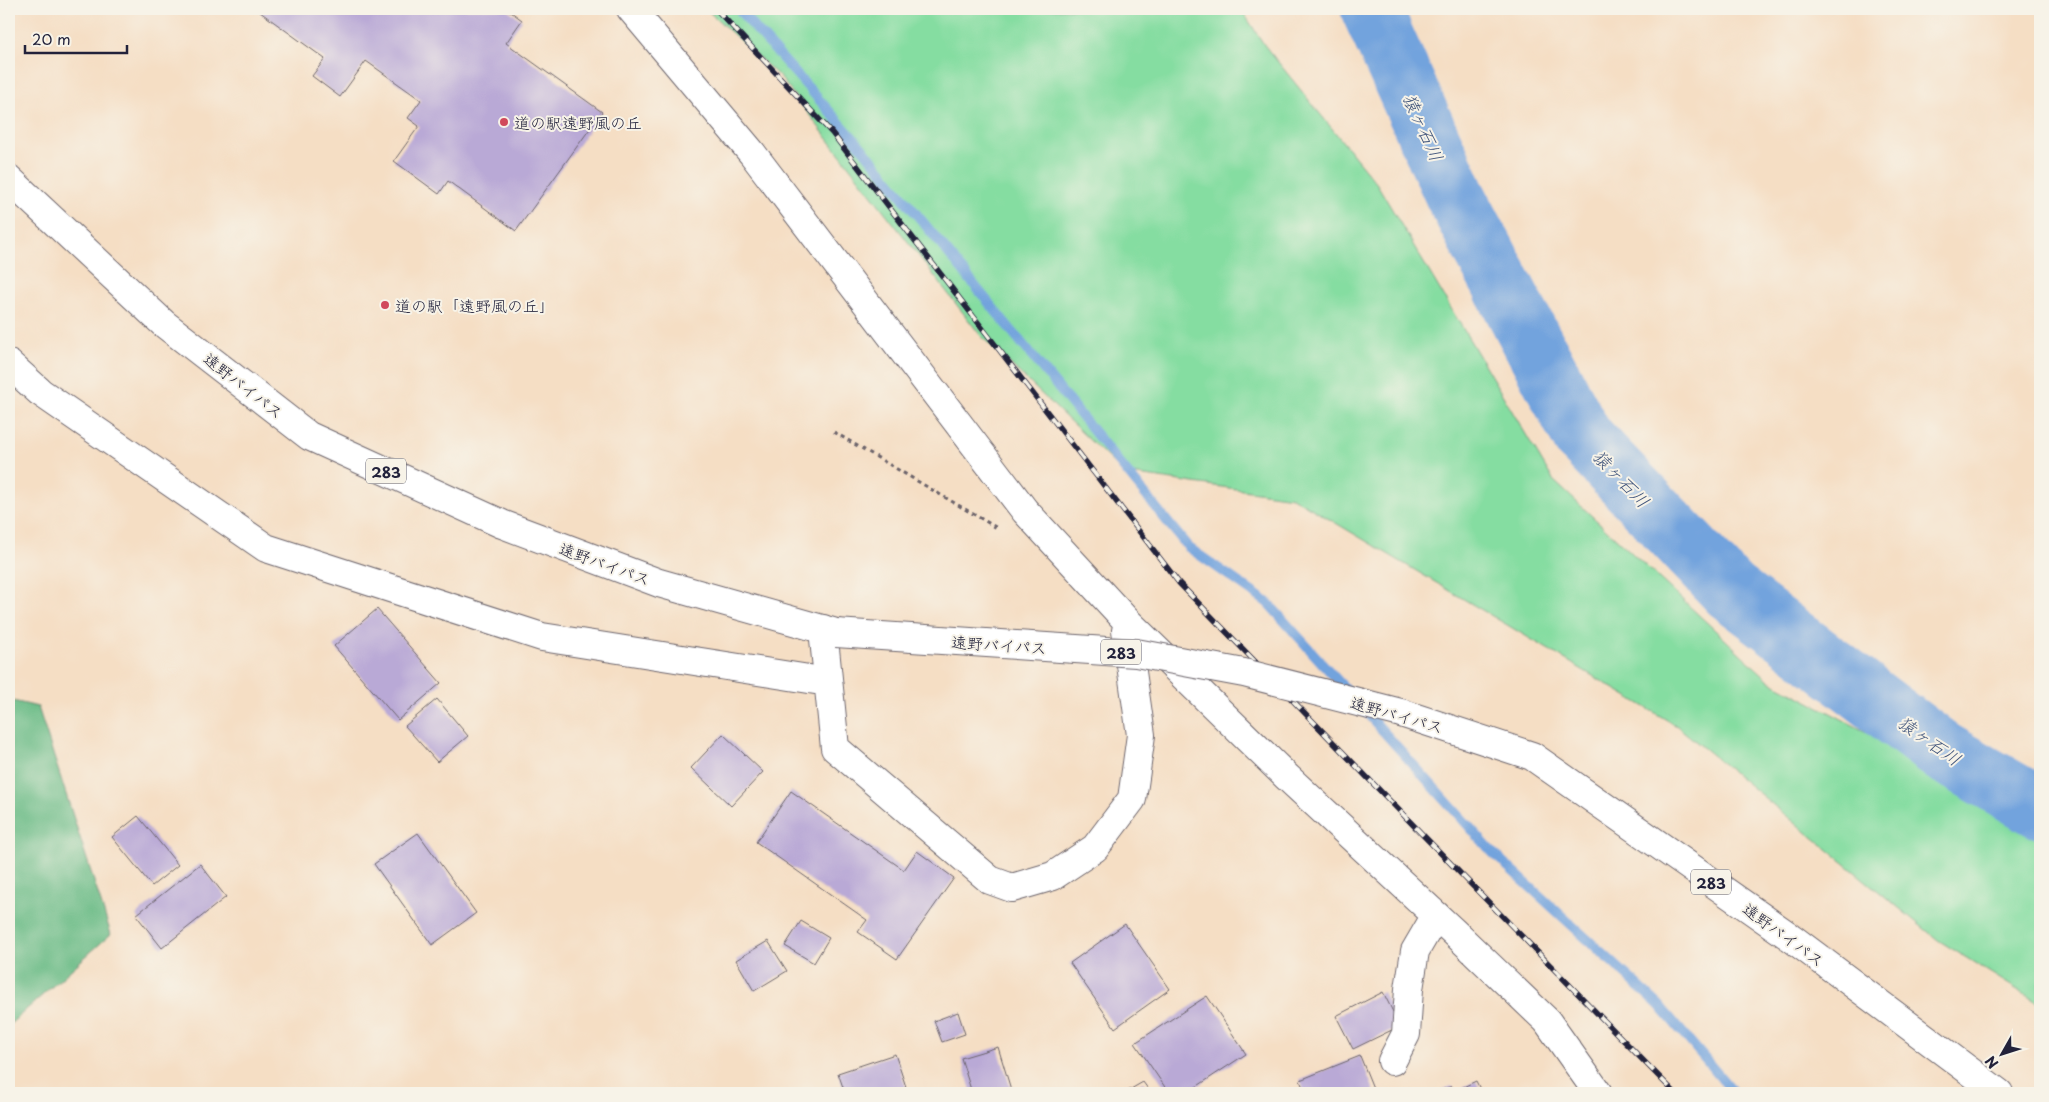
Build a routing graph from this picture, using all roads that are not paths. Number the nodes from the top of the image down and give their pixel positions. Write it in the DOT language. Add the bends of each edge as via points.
graph roads {
  1 [pos="631,9"];
  2 [pos="9,179"];
  3 [pos="9,364"];
  4 [pos="1124,619"];
  5 [pos="829,631"];
  6 [pos="828,682"];
  7 [pos="1436,915"];
  8 [pos="1392,1061"];
  9 [pos="1598,1093"];
  10 [pos="1999,1093"];
  1 -- 4 [label="main road" via="752,153 1025,511"];
  2 -- 5 [label="main road, 遠野バイパス / 283" via="163,323 309,436 502,524 659,583"];
  3 -- 6 [label="main road" via="40,392 266,548 542,637"];
  4 -- 6 [label="main road" via="1142,735 1132,799 1095,848 1053,876 1012,888 990,880 835,748"];
  4 -- 7 [label="main road"];
  5 -- 6 [label="main road"];
  5 -- 10 [label="main road, 遠野バイパス / 283, bridge" via="1136,653 1244,673 1401,713 1532,756 1793,939"];
  7 -- 8 [label="main road" via="1415,951 1406,1034"];
  7 -- 9 [label="main road" via="1547,1021"];
}
